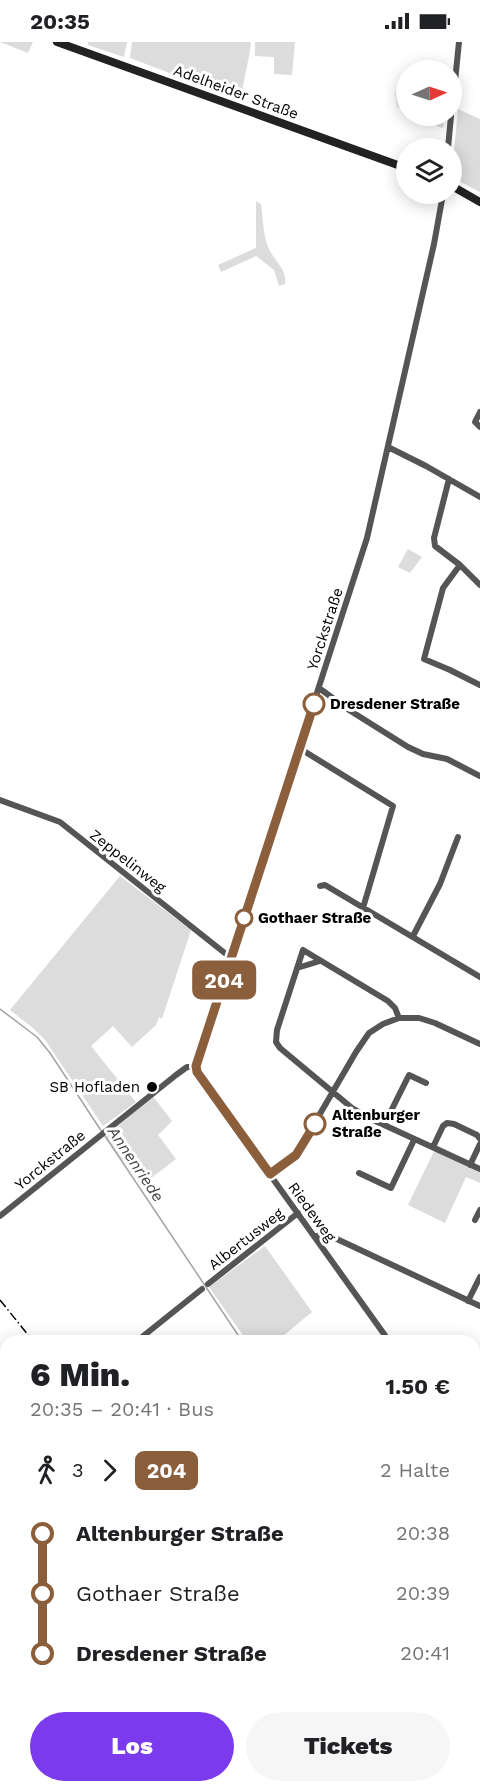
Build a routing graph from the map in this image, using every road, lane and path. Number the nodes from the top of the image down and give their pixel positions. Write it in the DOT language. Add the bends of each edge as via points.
graph roads {
  1 [pos="57,42"];
  2 [pos="459,42"];
  3 [pos="457,60"];
  4 [pos="396,164"];
  5 [pos="462,192"];
  6 [pos="480,202"];
  7 [pos="441,204"];
  8 [pos="480,412"];
  9 [pos="480,427"];
  10 [pos="388,447"];
  11 [pos="449,479"];
  12 [pos="480,497"];
  13 [pos="460,565"];
  14 [pos="480,585"];
  15 [pos="480,685"];
  16 [pos="319,688"];
  17 [pos="299,748"];
  18 [pos="480,776"];
  19 [pos="0,800"];
  20 [pos="458,837"];
  21 [pos="320,886"];
  22 [pos="363,908"];
  23 [pos="413,936"];
  24 [pos="231,958"];
  25 [pos="320,961"];
  26 [pos="297,968"];
  27 [pos="480,977"];
  28 [pos="399,1018"];
  29 [pos="480,1044"];
  30 [pos="196,1066"];
  31 [pos="426,1083"];
  32 [pos="333,1092"];
  33 [pos="384,1125"];
  34 [pos="480,1139"];
  35 [pos="414,1140"];
  36 [pos="480,1144"];
  37 [pos="433,1147"];
  38 [pos="470,1165"];
  39 [pos="480,1169"];
  40 [pos="359,1173"];
  41 [pos="270,1174"];
  42 [pos="480,1210"];
  43 [pos="298,1213"];
  44 [pos="0,1216"];
  45 [pos="475,1220"];
  46 [pos="315,1237"];
  47 [pos="480,1277"];
  48 [pos="208,1284"];
  49 [pos="202,1289"];
  50 [pos="468,1300"];
  51 [pos="480,1306"];
  52 [pos="144,1335"];
  53 [pos="385,1335"];
  1 -- 4 [label="main road, Adelheider Straße"];
  2 -- 3 [label="street"];
  5 -- 6 [label="main road"];
  7 -- 10 [label="street, Yorckstraße"];
  8 -- 9 [label="street" via="475,422"];
  10 -- 11 [label="street"];
  10 -- 16 [label="street, Yorckstraße" via="367,538"];
  11 -- 12 [label="street"];
  11 -- 13 [label="street" via="434,542"];
  13 -- 14 [label="street"];
  13 -- 15 [label="street" via="443,588 424,659"];
  16 -- 17 [label="street, Yorckstraße"];
  16 -- 18 [label="street" via="408,747 447,759"];
  17 -- 22 [label="street" via="393,806"];
  17 -- 24 [label="street, Yorckstraße"];
  19 -- 24 [label="street, Zeppelinweg" via="60,822"];
  20 -- 23 [label="street" via="440,884"];
  21 -- 22 [label="street" via="325,885"];
  22 -- 23 [label="street"];
  23 -- 27 [label="street"];
  24 -- 30 [label="street, Yorckstraße"];
  25 -- 26 [label="street"];
  25 -- 26 [label="street" via="303,950"];
  25 -- 28 [label="street" via="388,1001"];
  26 -- 32 [label="street" via="276,1042"];
  28 -- 29 [label="street" via="435,1023"];
  28 -- 32 [label="street" via="369,1033"];
  30 -- 41 [label="street, Riedeweg"];
  30 -- 44 [label="street, Yorckstraße" via="176,1075"];
  31 -- 33 [label="street" via="409,1075"];
  32 -- 33 [label="street" via="352,1108"];
  32 -- 41 [label="street" via="296,1155"];
  33 -- 35 [label="street"];
  34 -- 37 [label="street" via="447,1123"];
  35 -- 37 [label="street"];
  35 -- 40 [label="street" via="391,1188"];
  36 -- 38 [label="street"];
  37 -- 38 [label="street"];
  38 -- 39 [label="street"];
  41 -- 43 [label="street, Riedeweg"];
  42 -- 45 [label="street"];
  43 -- 46 [label="street, Riedeweg"];
  43 -- 48 [label="street, Albertusweg"];
  46 -- 50 [label="street" via="324,1233"];
  46 -- 53 [label="street, Riedeweg"];
  47 -- 50 [label="street"];
  49 -- 52 [label="street, Albertusweg"];
  50 -- 51 [label="street"];
}
